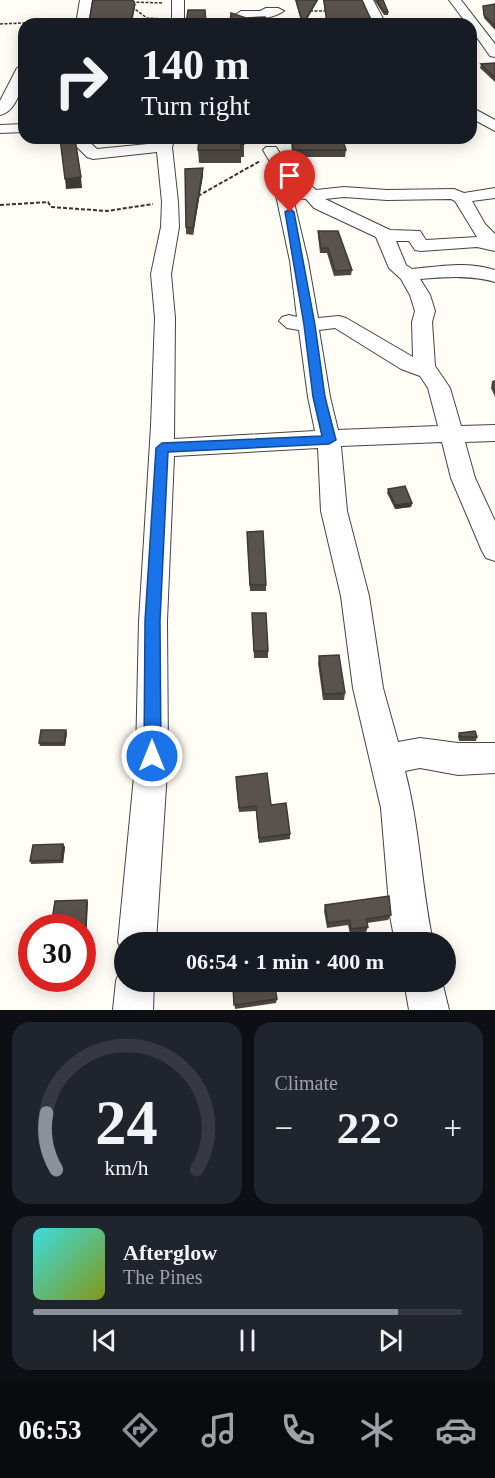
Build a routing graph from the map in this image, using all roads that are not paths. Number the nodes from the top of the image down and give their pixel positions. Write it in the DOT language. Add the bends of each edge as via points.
graph roads {
  1 [pos="86,0"];
  2 [pos="367,0"];
  3 [pos="455,0"];
  4 [pos="277,5"];
  5 [pos="241,15"];
  6 [pos="83,18"];
  7 [pos="377,18"];
  8 [pos="466,18"];
  9 [pos="495,29"];
  10 [pos="477,30"];
  11 [pos="477,33"];
  12 [pos="495,53"];
  13 [pos="18,82"];
  14 [pos="477,106"];
  15 [pos="487,106"];
  16 [pos="0,111"];
  17 [pos="477,115"];
  18 [pos="495,127"];
  19 [pos="18,128"];
  20 [pos="0,129"];
  21 [pos="82,144"];
  22 [pos="154,144"];
  23 [pos="166,144"];
  24 [pos="271,150"];
  25 [pos="495,193"];
  26 [pos="312,195"];
  27 [pos="462,198"];
  28 [pos="385,236"];
  29 [pos="495,245"];
  30 [pos="408,275"];
  31 [pos="495,276"];
  32 [pos="285,289"];
  33 [pos="301,317"];
  34 [pos="424,369"];
  35 [pos="495,433"];
  36 [pos="451,434"];
  37 [pos="329,440"];
  38 [pos="162,448"];
  39 [pos="495,551"];
  40 [pos="495,758"];
  41 [pos="386,760"];
  42 [pos="138,932"];
  43 [pos="412,932"];
  44 [pos="134,992"];
  45 [pos="425,992"];
  46 [pos="133,1010"];
  47 [pos="429,1010"];
  1 -- 6 [label="street"];
  2 -- 7 [label="street"];
  3 -- 8 [label="street"];
  4 -- 5 [label="street" via="265,15"];
  9 -- 10 [label="street"];
  11 -- 12 [label="street"];
  13 -- 16 [label="street"];
  14 -- 15 [label="street"];
  17 -- 18 [label="street"];
  19 -- 20 [label="street"];
  21 -- 22 [label="street" via="93,154"];
  23 -- 38 [label="street" via="170,227 161,274 165,318"];
  24 -- 26 [label="street" via="282,169"];
  25 -- 27 [label="street"];
  26 -- 27 [label="street" via="422,193"];
  26 -- 28 [label="street" via="320,204"];
  26 -- 33 [label="street" via="284,195 292,221"];
  27 -- 29 [label="street" via="478,227"];
  28 -- 29 [label="street" via="414,235 421,246 477,242"];
  28 -- 30 [label="street" via="398,268"];
  30 -- 31 [label="street" via="458,270"];
  30 -- 34 [label="street" via="425,311 421,338"];
  32 -- 33 [label="street"];
  33 -- 34 [label="street" via="339,322"];
  33 -- 37 [label="street"];
  34 -- 36 [label="street" via="439,387"];
  35 -- 36 [label="street"];
  36 -- 37 [label="street"];
  36 -- 39 [label="street" via="463,478"];
  37 -- 38 [label="street"];
  37 -- 41 [label="street" via="334,511 356,597 368,688"];
  38 -- 42 [label="street" via="153,621 152,756"];
  40 -- 41 [label="street" via="458,759 420,753"];
  41 -- 43 [label="street" via="398,808"];
  44 -- 46 [label="street"];
  45 -- 47 [label="street"];
}
